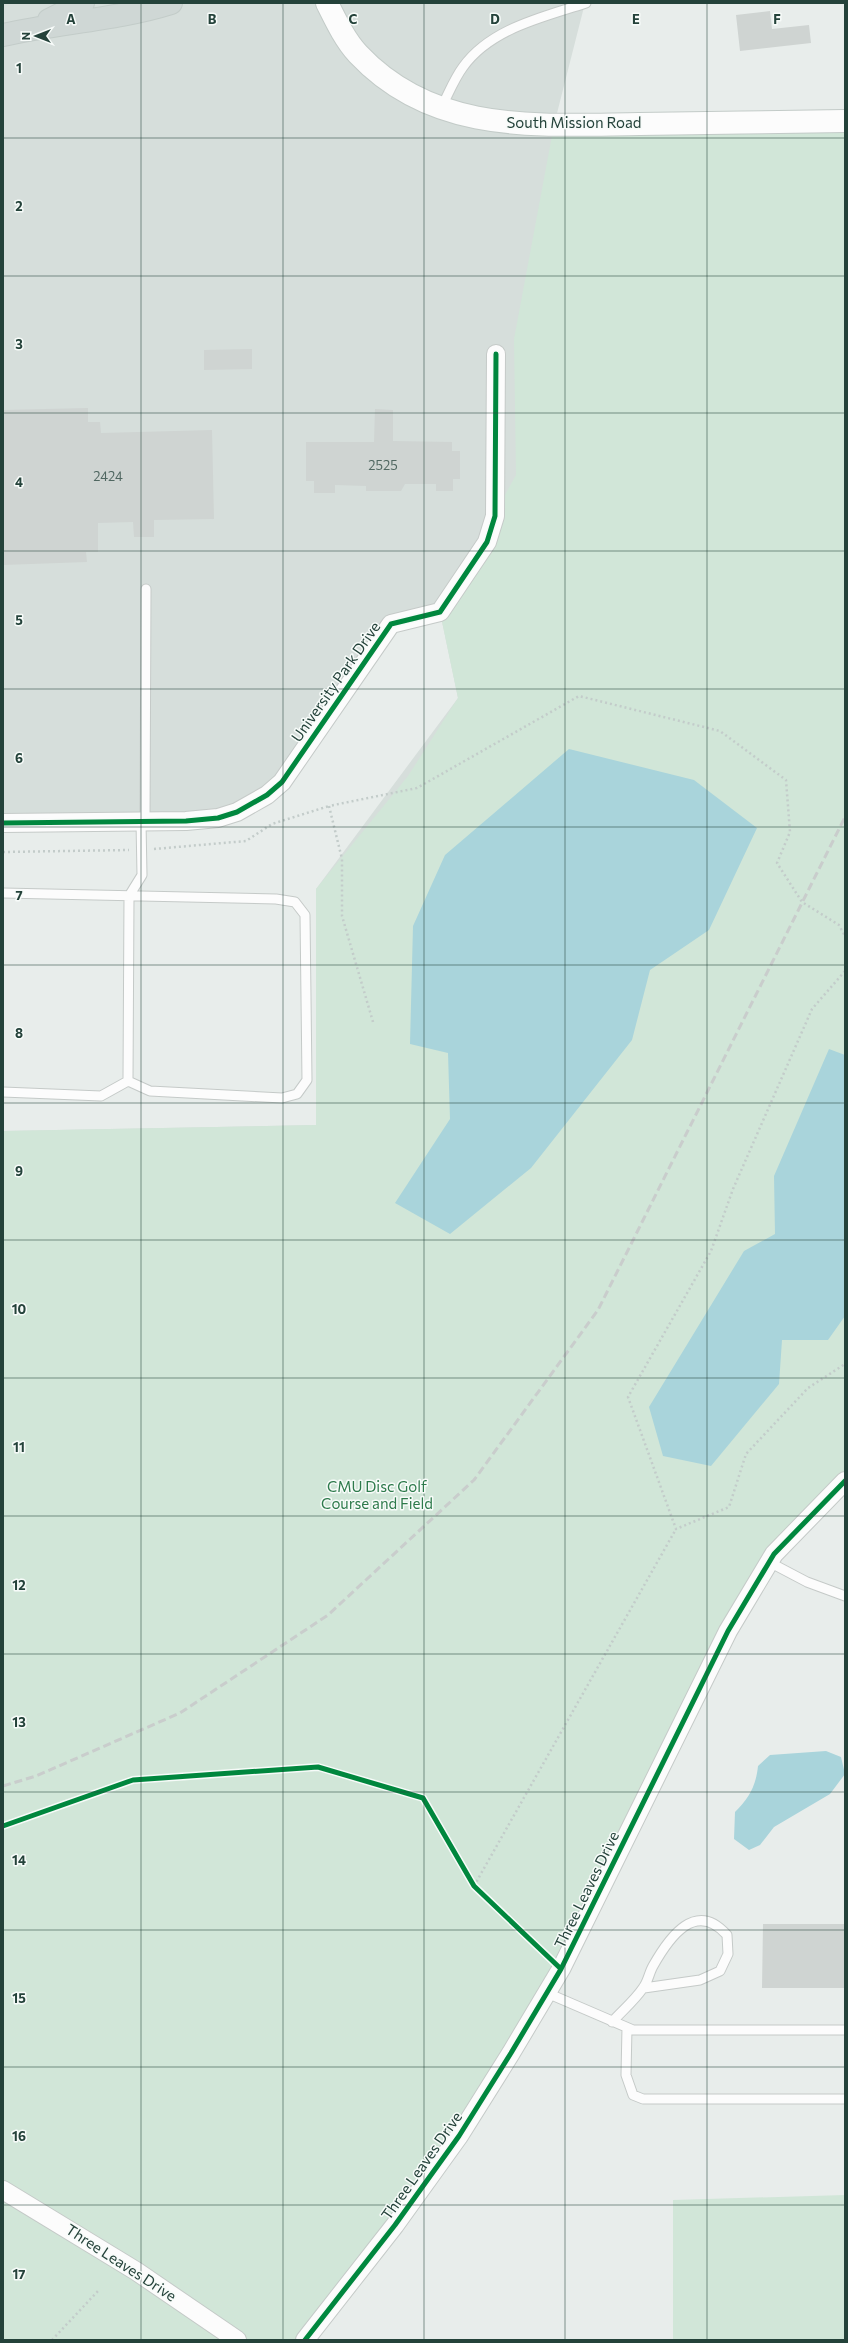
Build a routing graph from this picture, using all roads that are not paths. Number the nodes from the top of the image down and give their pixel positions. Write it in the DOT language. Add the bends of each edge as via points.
graph roads {
  1 [pos="83,3"];
  2 [pos="171,3"];
  3 [pos="327,3"];
  4 [pos="586,3"];
  5 [pos="33,28"];
  6 [pos="3,35"];
  7 [pos="441,108"];
  8 [pos="845,121"];
  9 [pos="496,354"];
  10 [pos="146,589"];
  11 [pos="143,822"];
  12 [pos="3,823"];
  13 [pos="3,893"];
  14 [pos="129,896"];
  15 [pos="128,1081"];
  16 [pos="3,1092"];
  17 [pos="845,1481"];
  18 [pos="769,1562"];
  19 [pos="845,1596"];
  20 [pos="644,1988"];
  21 [pos="547,1993"];
  22 [pos="612,2022"];
  23 [pos="627,2028"];
  24 [pos="845,2030"];
  25 [pos="845,2100"];
  26 [pos="3,2190"];
  27 [pos="237,2340"];
  28 [pos="305,2340"];
  1 -- 5 [label="main road"];
  2 -- 5 [label="main road" via="113,17"];
  3 -- 7 [label="main road, South Mission Road" via="343,34 364,59 402,89"];
  4 -- 7 [label="lane" via="523,24 492,40 463,67"];
  5 -- 6 [label="main road"];
  7 -- 8 [label="main road, South Mission Road" via="475,119 530,125"];
  9 -- 11 [label="street, University Park Drive" via="495,516 487,542 440,612 391,624 282,782 267,794 237,812 218,818"];
  10 -- 11 [label="lane"];
  11 -- 12 [label="street, University Park Drive"];
  11 -- 14 [label="lane" via="140,850 142,875"];
  13 -- 14 [label="lane"];
  14 -- 15 [label="lane"];
  14 -- 15 [label="lane" via="276,899 295,902 305,915 307,1080 297,1094 282,1098 150,1091"];
  15 -- 16 [label="lane" via="101,1096"];
  17 -- 18 [label="street, Three Leaves Drive"];
  18 -- 19 [label="lane" via="807,1582"];
  18 -- 21 [label="street, Three Leaves Drive" via="728,1631"];
  20 -- 20 [label="lane" via="653,1966 684,1927 696,1920 706,1920 714,1922 727,1936 728,1954 720,1971 700,1980"];
  20 -- 22 [label="lane"];
  21 -- 22 [label="lane"];
  21 -- 28 [label="street, Three Leaves Drive" via="459,2136 395,2225"];
  22 -- 23 [label="lane"];
  23 -- 24 [label="lane"];
  23 -- 25 [label="lane" via="626,2074 634,2095 642,2099"];
  26 -- 27 [label="street, Three Leaves Drive" via="136,2271"];
}
